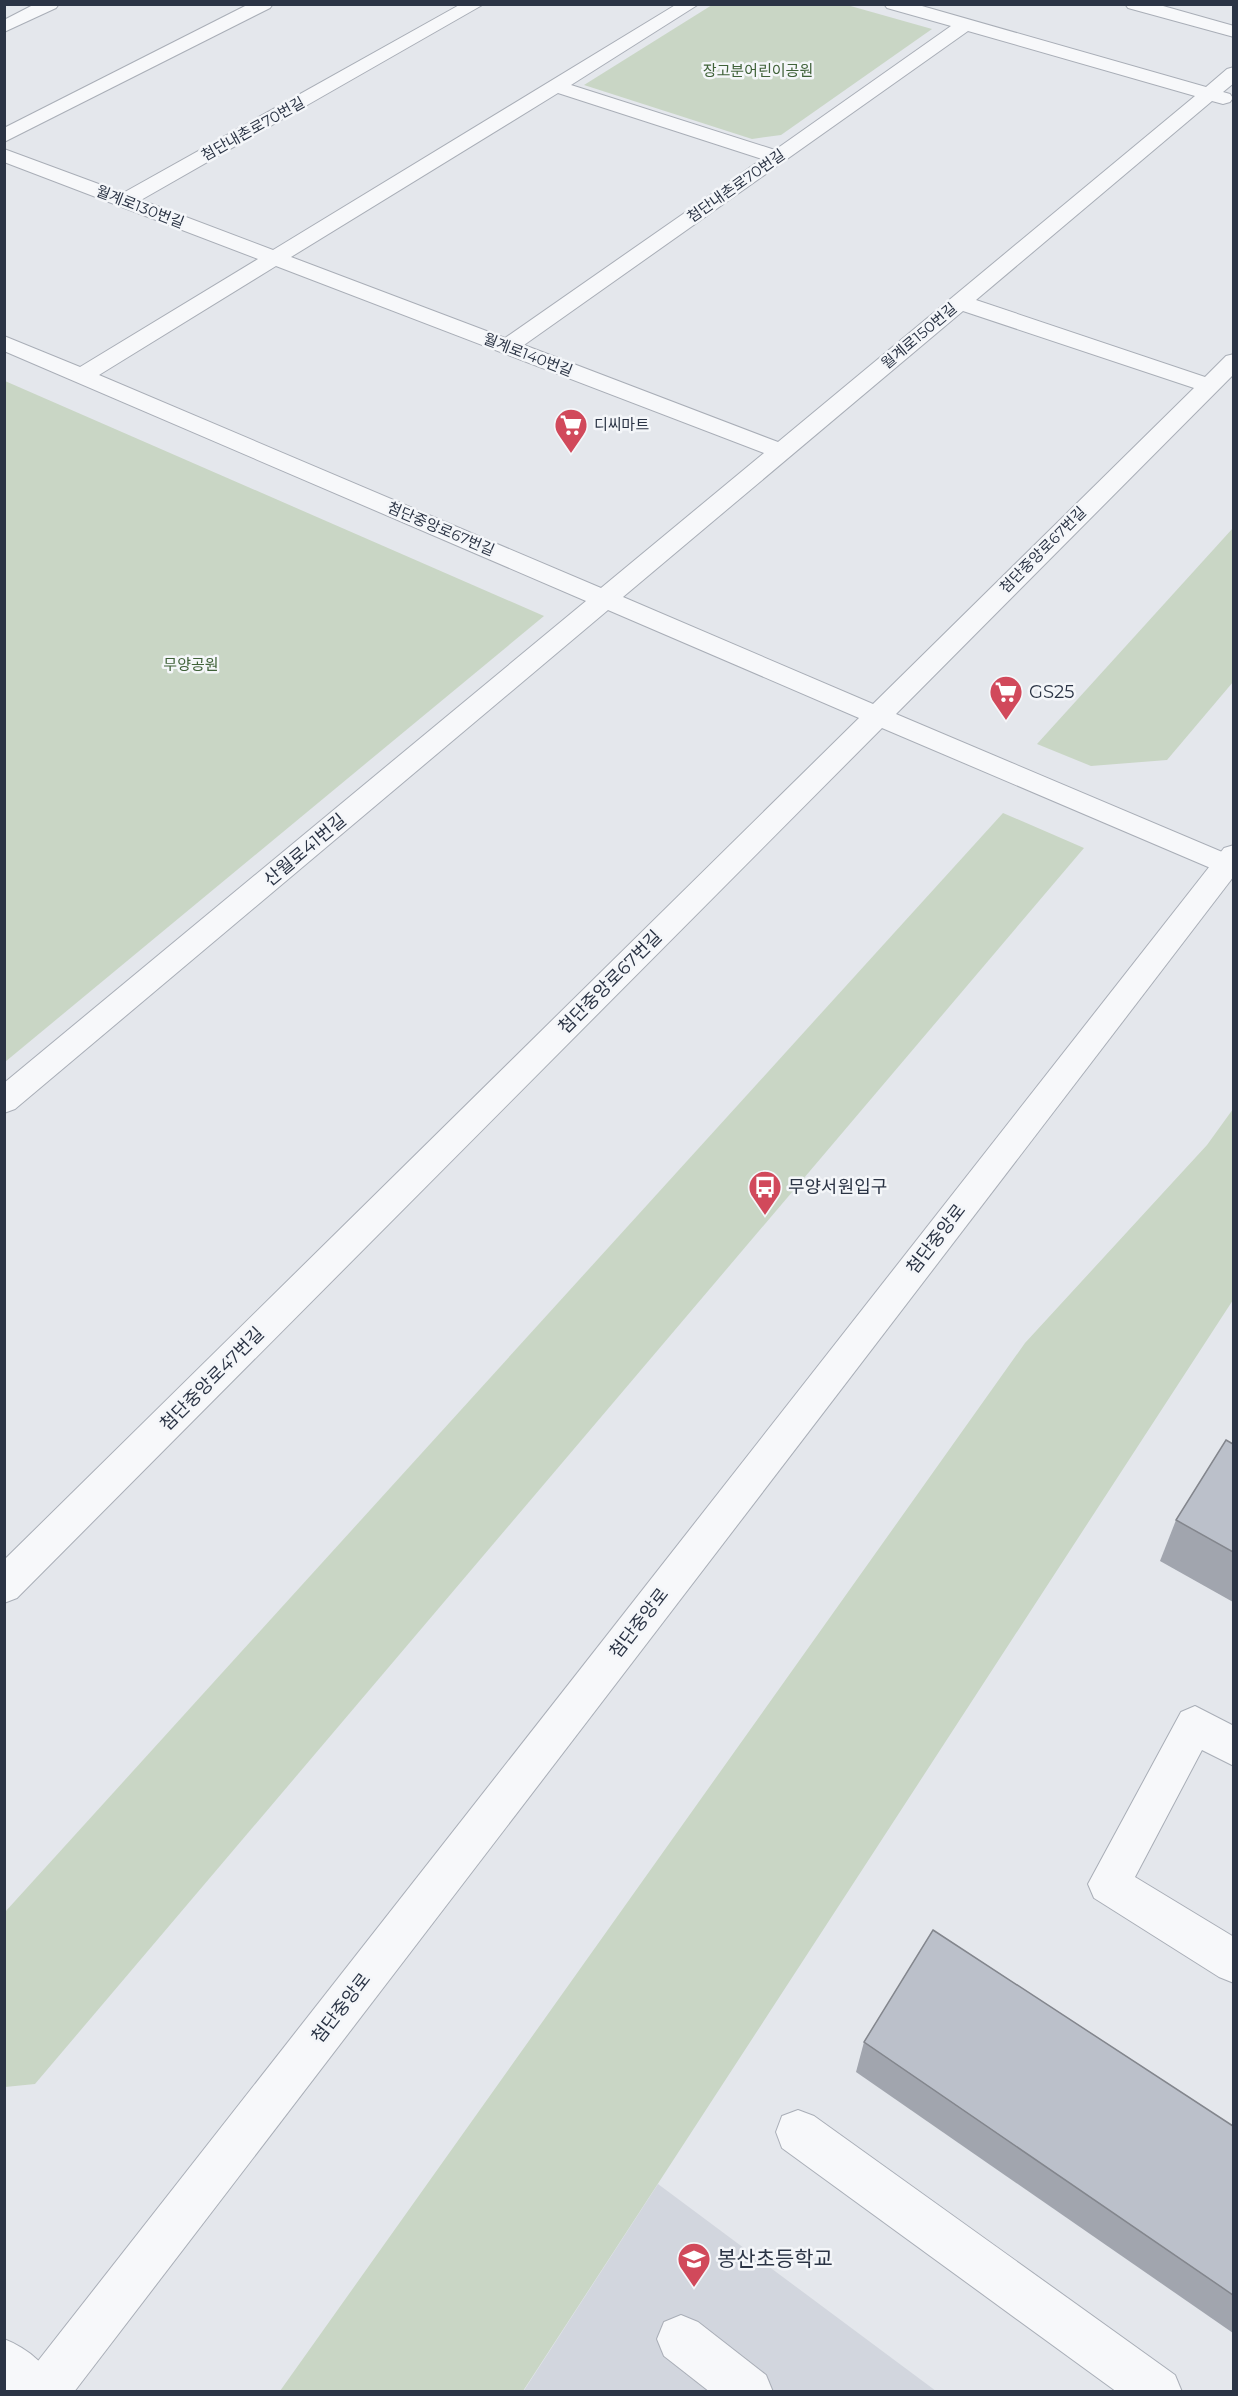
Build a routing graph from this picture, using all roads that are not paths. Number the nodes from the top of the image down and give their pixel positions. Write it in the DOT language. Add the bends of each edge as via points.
graph roads {
  1 [pos="50,4"];
  2 [pos="264,4"];
  3 [pos="475,4"];
  4 [pos="690,4"];
  5 [pos="893,4"];
  6 [pos="1134,4"];
  7 [pos="965,25"];
  8 [pos="4,27"];
  9 [pos="1233,32"];
  10 [pos="1233,73"];
  11 [pos="556,86"];
  12 [pos="1208,94"];
  13 [pos="1233,101"];
  14 [pos="4,136"];
  15 [pos="4,155"];
  16 [pos="777,157"];
  17 [pos="124,201"];
  18 [pos="275,258"];
  19 [pos="959,302"];
  20 [pos="4,343"];
  21 [pos="507,347"];
  22 [pos="1233,361"];
  23 [pos="82,376"];
  24 [pos="1209,386"];
  25 [pos="781,451"];
  26 [pos="605,599"];
  27 [pos="878,715"];
  28 [pos="1231,863"];
  29 [pos="4,1101"];
  30 [pos="419,1173"];
  31 [pos="4,1586"];
  32 [pos="1233,1747"];
  33 [pos="1233,1962"];
  34 [pos="798,2132"];
  35 [pos="681,2339"];
  36 [pos="4,2363"];
  37 [pos="36,2391"];
  38 [pos="44,2391"];
  39 [pos="749,2391"];
  40 [pos="1158,2391"];
  1 -- 8 [label="street"];
  2 -- 14 [label="street"];
  3 -- 17 [label="street, 첨단내촌로70번길"];
  4 -- 11 [label="street"];
  5 -- 7 [label="street"];
  6 -- 9 [label="street"];
  7 -- 12 [label="street"];
  7 -- 16 [label="street, 첨단내촌로70번길"];
  10 -- 12 [label="street, 월계로150번길"];
  11 -- 16 [label="street"];
  11 -- 18 [label="street"];
  12 -- 13 [label="street"];
  12 -- 19 [label="street, 월계로150번길"];
  15 -- 17 [label="street, 월계로130번길"];
  16 -- 21 [label="street, 첨단내촌로70번길"];
  17 -- 18 [label="street, 월계로130번길"];
  18 -- 21 [label="street, 월계로140번길"];
  18 -- 23 [label="street"];
  19 -- 24 [label="street"];
  19 -- 25 [label="street, 월계로150번길"];
  20 -- 23 [label="street, 첨단중앙로67번길"];
  21 -- 25 [label="street, 월계로140번길"];
  22 -- 24 [label="street"];
  23 -- 26 [label="street, 첨단중앙로67번길"];
  24 -- 27 [label="street, 첨단중앙로67번길"];
  25 -- 26 [label="street, 월계로150번길"];
  26 -- 27 [label="street, 첨단중앙로67번길"];
  26 -- 29 [label="street, 산월로41번길"];
  27 -- 28 [label="street, 첨단중앙로67번길"];
  27 -- 30 [label="street, 첨단중앙로67번길"];
  28 -- 38 [label="street, 첨단중앙로"];
  30 -- 31 [label="street, 첨단중앙로47번길"];
  32 -- 33 [label="street" via="1196,1725 1109,1884"];
  34 -- 40 [label="street"];
  35 -- 39 [label="street"];
  36 -- 37 [label="street"];
}
